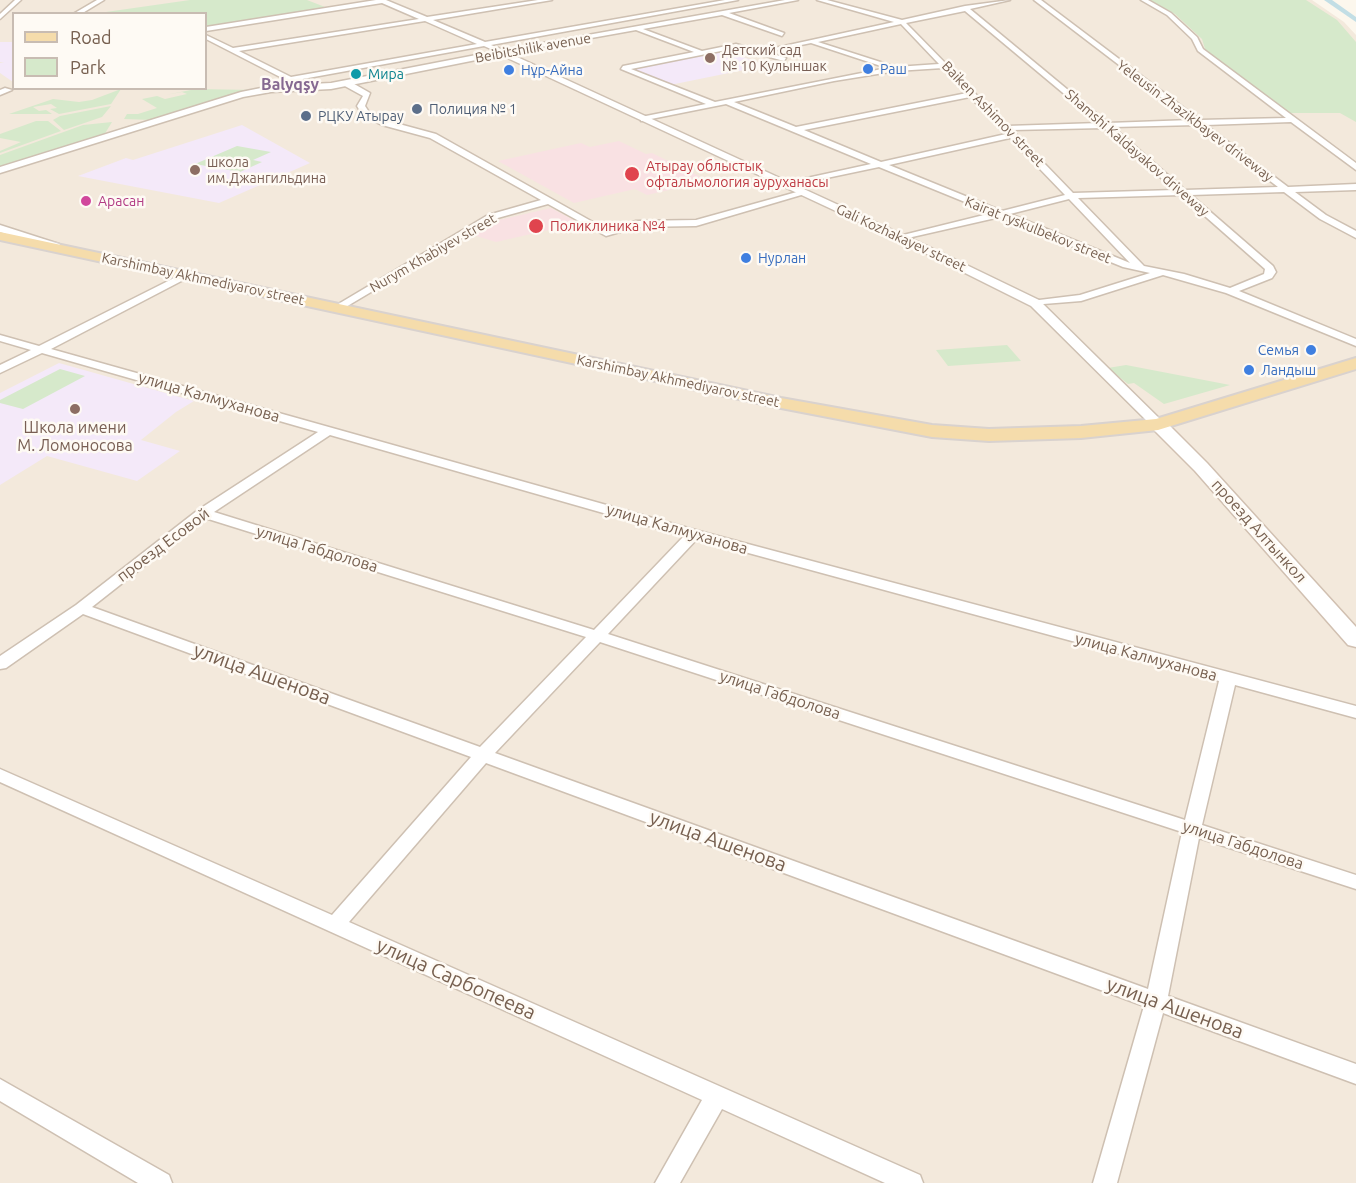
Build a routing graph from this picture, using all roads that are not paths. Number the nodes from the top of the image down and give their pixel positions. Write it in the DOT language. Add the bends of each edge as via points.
graph roads {
  1 [pos="18,0"];
  2 [pos="98,0"];
  3 [pos="381,0"];
  4 [pos="549,0"];
  5 [pos="735,0"];
  6 [pos="795,0"];
  7 [pos="820,0"];
  8 [pos="974,0"];
  9 [pos="1007,0"];
  10 [pos="1037,0"];
  11 [pos="1144,0"];
  12 [pos="987,4"];
  13 [pos="700,6"];
  14 [pos="965,8"];
  15 [pos="79,12"];
  16 [pos="723,13"];
  17 [pos="0,17"];
  18 [pos="424,18"];
  19 [pos="615,21"];
  20 [pos="902,22"];
  21 [pos="207,29"];
  22 [pos="638,29"];
  23 [pos="782,34"];
  24 [pos="207,38"];
  25 [pos="811,42"];
  26 [pos="485,44"];
  27 [pos="232,50"];
  28 [pos="502,52"];
  29 [pos="761,52"];
  30 [pos="702,53"];
  31 [pos="784,59"];
  32 [pos="946,66"];
  33 [pos="896,69"];
  34 [pos="289,79"];
  35 [pos="346,83"];
  36 [pos="308,87"];
  37 [pos="271,89"];
  38 [pos="973,94"];
  39 [pos="725,102"];
  40 [pos="714,104"];
  41 [pos="644,118"];
  42 [pos="1291,120"];
  43 [pos="1197,122"];
  44 [pos="1106,125"];
  45 [pos="795,130"];
  46 [pos="1009,131"];
  47 [pos="876,164"];
  48 [pos="1356,167"];
  49 [pos="0,170"];
  50 [pos="787,185"];
  51 [pos="1356,187"];
  52 [pos="1284,189"];
  53 [pos="1183,192"];
  54 [pos="804,193"];
  55 [pos="1072,196"];
  56 [pos="549,201"];
  57 [pos="997,213"];
  58 [pos="0,228"];
  59 [pos="1356,235"];
  60 [pos="0,236"];
  61 [pos="902,238"];
  62 [pos="0,241"];
  63 [pos="55,246"];
  64 [pos="1142,269"];
  65 [pos="1162,273"];
  66 [pos="186,276"];
  67 [pos="1230,291"];
  68 [pos="1035,303"];
  69 [pos="339,308"];
  70 [pos="0,338"];
  71 [pos="1356,344"];
  72 [pos="41,350"];
  73 [pos="1356,363"];
  74 [pos="0,370"];
  75 [pos="1158,424"];
  76 [pos="328,431"];
  77 [pos="203,513"];
  78 [pos="694,534"];
  79 [pos="81,608"];
  80 [pos="595,635"];
  81 [pos="1356,640"];
  82 [pos="0,664"];
  83 [pos="1228,679"];
  84 [pos="1356,712"];
  85 [pos="483,755"];
  86 [pos="0,775"];
  87 [pos="1192,829"];
  88 [pos="1356,882"];
  89 [pos="335,925"];
  90 [pos="1156,1001"];
  91 [pos="1356,1074"];
  92 [pos="0,1089"];
  93 [pos="717,1096"];
  94 [pos="160,1183"];
  95 [pos="667,1183"];
  96 [pos="911,1183"];
  97 [pos="1105,1183"];
  1 -- 17 [label="street"];
  2 -- 15 [label="street"];
  3 -- 18 [label="street, Gali Kozhakayev street"];
  3 -- 21 [label="street"];
  4 -- 18 [label="street"];
  5 -- 13 [label="street, Beibitshilik avenue"];
  6 -- 16 [label="street, Beibitshilik avenue"];
  7 -- 20 [label="street, Baiken Ashimov street"];
  8 -- 12 [label="street"];
  9 -- 12 [label="street"];
  10 -- 43 [label="street, Yeleusin Zhazikbayev driveway"];
  11 -- 42 [label="street" via="1169,14 1195,38 1200,50"];
  12 -- 14 [label="street"];
  13 -- 16 [label="street"];
  13 -- 19 [label="street, Beibitshilik avenue"];
  14 -- 20 [label="street"];
  14 -- 44 [label="street, Shamshi Kaldayakov driveway"];
  16 -- 22 [label="street, Beibitshilik avenue"];
  16 -- 23 [label="street"];
  18 -- 26 [label="street, Gali Kozhakayev street"];
  18 -- 27 [label="street"];
  19 -- 22 [label="street"];
  19 -- 26 [label="street, Beibitshilik avenue"];
  20 -- 25 [label="street"];
  20 -- 32 [label="street, Baiken Ashimov street"];
  22 -- 28 [label="street, Beibitshilik avenue"];
  22 -- 30 [label="street"];
  24 -- 27 [label="street"];
  25 -- 29 [label="street"];
  25 -- 33 [label="street"];
  26 -- 28 [label="street, Gali Kozhakayev street"];
  26 -- 34 [label="street, Beibitshilik avenue"];
  27 -- 34 [label="street"];
  28 -- 35 [label="street, Beibitshilik avenue"];
  28 -- 41 [label="street, Gali Kozhakayev street"];
  29 -- 30 [label="street" via="740,46"];
  29 -- 31 [label="street"];
  30 -- 40 [label="street" via="623,68"];
  32 -- 33 [label="street"];
  32 -- 38 [label="street, Baiken Ashimov street"];
  33 -- 39 [label="street"];
  34 -- 36 [label="street"];
  34 -- 37 [label="street, Beibitshilik avenue"];
  35 -- 36 [label="street, Beibitshilik avenue"];
  35 -- 56 [label="street" via="367,95 361,106 366,114 433,136"];
  36 -- 37 [label="street, Beibitshilik avenue"];
  37 -- 49 [label="street, Beibitshilik avenue" via="227,98"];
  38 -- 45 [label="street"];
  38 -- 46 [label="street, Baiken Ashimov street"];
  39 -- 40 [label="street"];
  39 -- 45 [label="street, Kairat ryskulbekov street"];
  40 -- 41 [label="street"];
  41 -- 50 [label="street, Gali Kozhakayev street"];
  42 -- 43 [label="street"];
  42 -- 48 [label="street"];
  43 -- 44 [label="street"];
  43 -- 52 [label="street, Yeleusin Zhazikbayev driveway"];
  44 -- 46 [label="street"];
  44 -- 53 [label="street, Shamshi Kaldayakov driveway"];
  45 -- 47 [label="street, Kairat ryskulbekov street"];
  46 -- 47 [label="street"];
  46 -- 55 [label="street, Baiken Ashimov street"];
  47 -- 50 [label="street"];
  47 -- 57 [label="street, Kairat ryskulbekov street"];
  50 -- 54 [label="street, Gali Kozhakayev street"];
  51 -- 52 [label="street"];
  52 -- 53 [label="street"];
  52 -- 59 [label="street, Yeleusin Zhazikbayev driveway"];
  53 -- 55 [label="street"];
  53 -- 67 [label="street, Shamshi Kaldayakov driveway" via="1271,272"];
  54 -- 56 [label="street" via="696,223 636,224 606,233"];
  54 -- 61 [label="street, Gali Kozhakayev street"];
  55 -- 57 [label="street"];
  55 -- 64 [label="street, Baiken Ashimov street"];
  56 -- 69 [label="street, Nurym Khabiyev street" via="491,217"];
  57 -- 61 [label="street"];
  57 -- 64 [label="street, Kairat ryskulbekov street"];
  58 -- 63 [label="street"];
  60 -- 63 [label="main road, Karshimbay Akhmediyarov street"];
  61 -- 68 [label="street, Gali Kozhakayev street"];
  62 -- 63 [label="street"];
  63 -- 66 [label="main road, Karshimbay Akhmediyarov street"];
  64 -- 65 [label="street, Kairat ryskulbekov street"];
  65 -- 67 [label="street, Kairat ryskulbekov street"];
  65 -- 68 [label="street" via="1081,298"];
  66 -- 69 [label="main road, Karshimbay Akhmediyarov street"];
  66 -- 72 [label="street"];
  67 -- 71 [label="street, Kairat ryskulbekov street"];
  68 -- 75 [label="street, Gali Kozhakayev street"];
  69 -- 75 [label="main road, Karshimbay Akhmediyarov street" via="932,432 1054,433"];
  70 -- 72 [label="street, улица Калмуханова"];
  72 -- 74 [label="street"];
  72 -- 76 [label="street, улица Калмуханова"];
  73 -- 75 [label="main road, Karshimbay Akhmediyarov street"];
  75 -- 81 [label="main road, проезд Алтынкол"];
  76 -- 77 [label="street, проезд Есовой"];
  76 -- 78 [label="street, улица Калмуханова"];
  77 -- 79 [label="street, проезд Есовой"];
  77 -- 80 [label="street, улица Габдолова"];
  78 -- 80 [label="street"];
  78 -- 83 [label="street, улица Калмуханова"];
  79 -- 82 [label="street, проезд Есовой"];
  79 -- 85 [label="street, улица Ашенова"];
  80 -- 85 [label="street"];
  80 -- 87 [label="street, улица Габдолова"];
  83 -- 84 [label="street, улица Калмуханова"];
  83 -- 87 [label="street"];
  85 -- 89 [label="street"];
  85 -- 90 [label="street, улица Ашенова"];
  86 -- 89 [label="street, улица Сарбопеева"];
  87 -- 88 [label="street, улица Габдолова"];
  87 -- 90 [label="street"];
  89 -- 93 [label="street, улица Сарбопеева"];
  90 -- 91 [label="street, улица Ашенова"];
  90 -- 97 [label="street"];
  92 -- 94 [label="street"];
  93 -- 95 [label="street"];
  93 -- 96 [label="street, улица Сарбопеева"];
}
